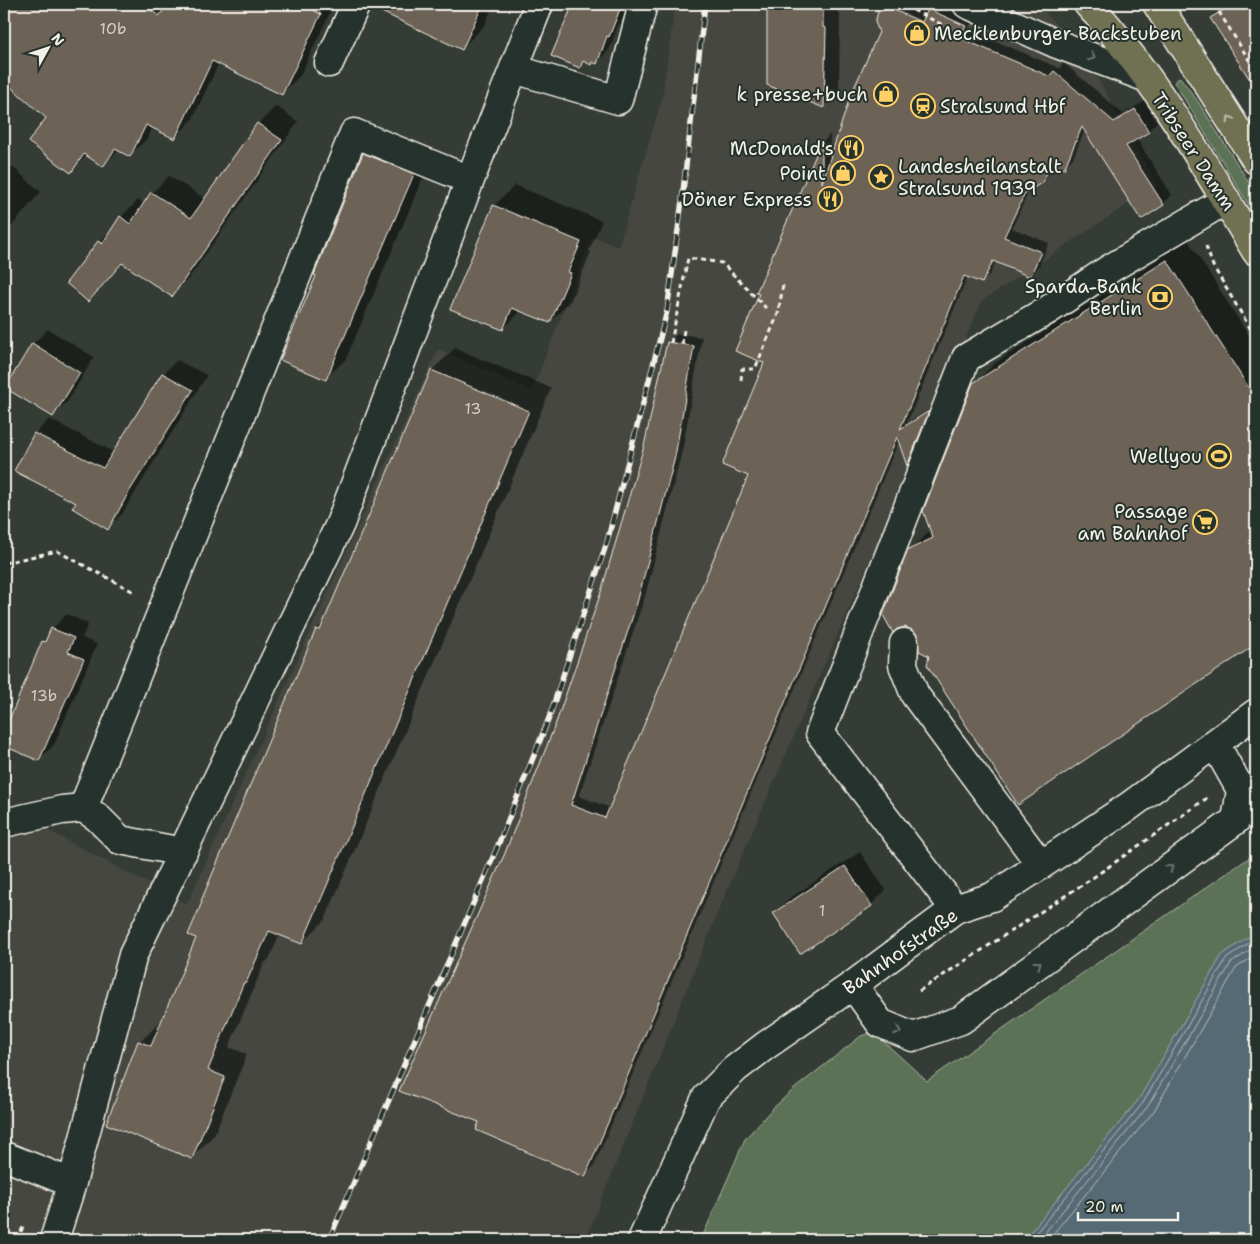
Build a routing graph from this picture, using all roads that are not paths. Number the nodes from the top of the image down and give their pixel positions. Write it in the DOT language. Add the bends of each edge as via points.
graph roads {
  1 [pos="356,4"];
  2 [pos="539,4"];
  3 [pos="643,4"];
  4 [pos="967,4"];
  5 [pos="1088,4"];
  6 [pos="1157,4"];
  7 [pos="329,63"];
  8 [pos="514,69"];
  9 [pos="1146,78"];
  10 [pos="1256,160"];
  11 [pos="470,180"];
  12 [pos="1226,200"];
  13 [pos="1256,251"];
  14 [pos="904,643"];
  15 [pos="1256,713"];
  16 [pos="1215,744"];
  17 [pos="83,808"];
  18 [pos="4,823"];
  19 [pos="182,852"];
  20 [pos="1041,865"];
  21 [pos="955,909"];
  22 [pos="852,985"];
  23 [pos="4,1156"];
  24 [pos="72,1183"];
  25 [pos="54,1240"];
  26 [pos="642,1240"];
  1 -- 7 [label="street"];
  2 -- 8 [label="street"];
  3 -- 8 [label="street" via="618,100"];
  4 -- 9 [label="street, Tribseer Damm, one-way" via="1057,44"];
  5 -- 9 [label="main road, Tribseer Damm"];
  10 -- 6 [label="main road, one-way"];
  8 -- 11 [label="street"];
  9 -- 12 [label="main road, Tribseer Damm"];
  11 -- 17 [label="street" via="354,133"];
  11 -- 19 [label="street" via="340,524"];
  12 -- 13 [label="main road, Tribseer Damm"];
  12 -- 21 [label="street" via="966,358 820,733"];
  14 -- 20 [label="street" via="903,665 915,695"];
  15 -- 16 [label="street, Bahnhofstraße"];
  16 -- 20 [label="street, Bahnhofstraße"];
  22 -- 16 [label="street, one-way" via="880,1024 913,1037 961,1020 1236,820 1241,790"];
  17 -- 18 [label="street"];
  17 -- 19 [label="street" via="120,840"];
  19 -- 24 [label="street" via="133,955"];
  20 -- 21 [label="street, Bahnhofstraße" via="992,897"];
  21 -- 22 [label="street, Bahnhofstraße"];
  22 -- 26 [label="street, Bahnhofstraße" via="750,1057 706,1098"];
  23 -- 24 [label="street"];
  24 -- 25 [label="street"];
}
